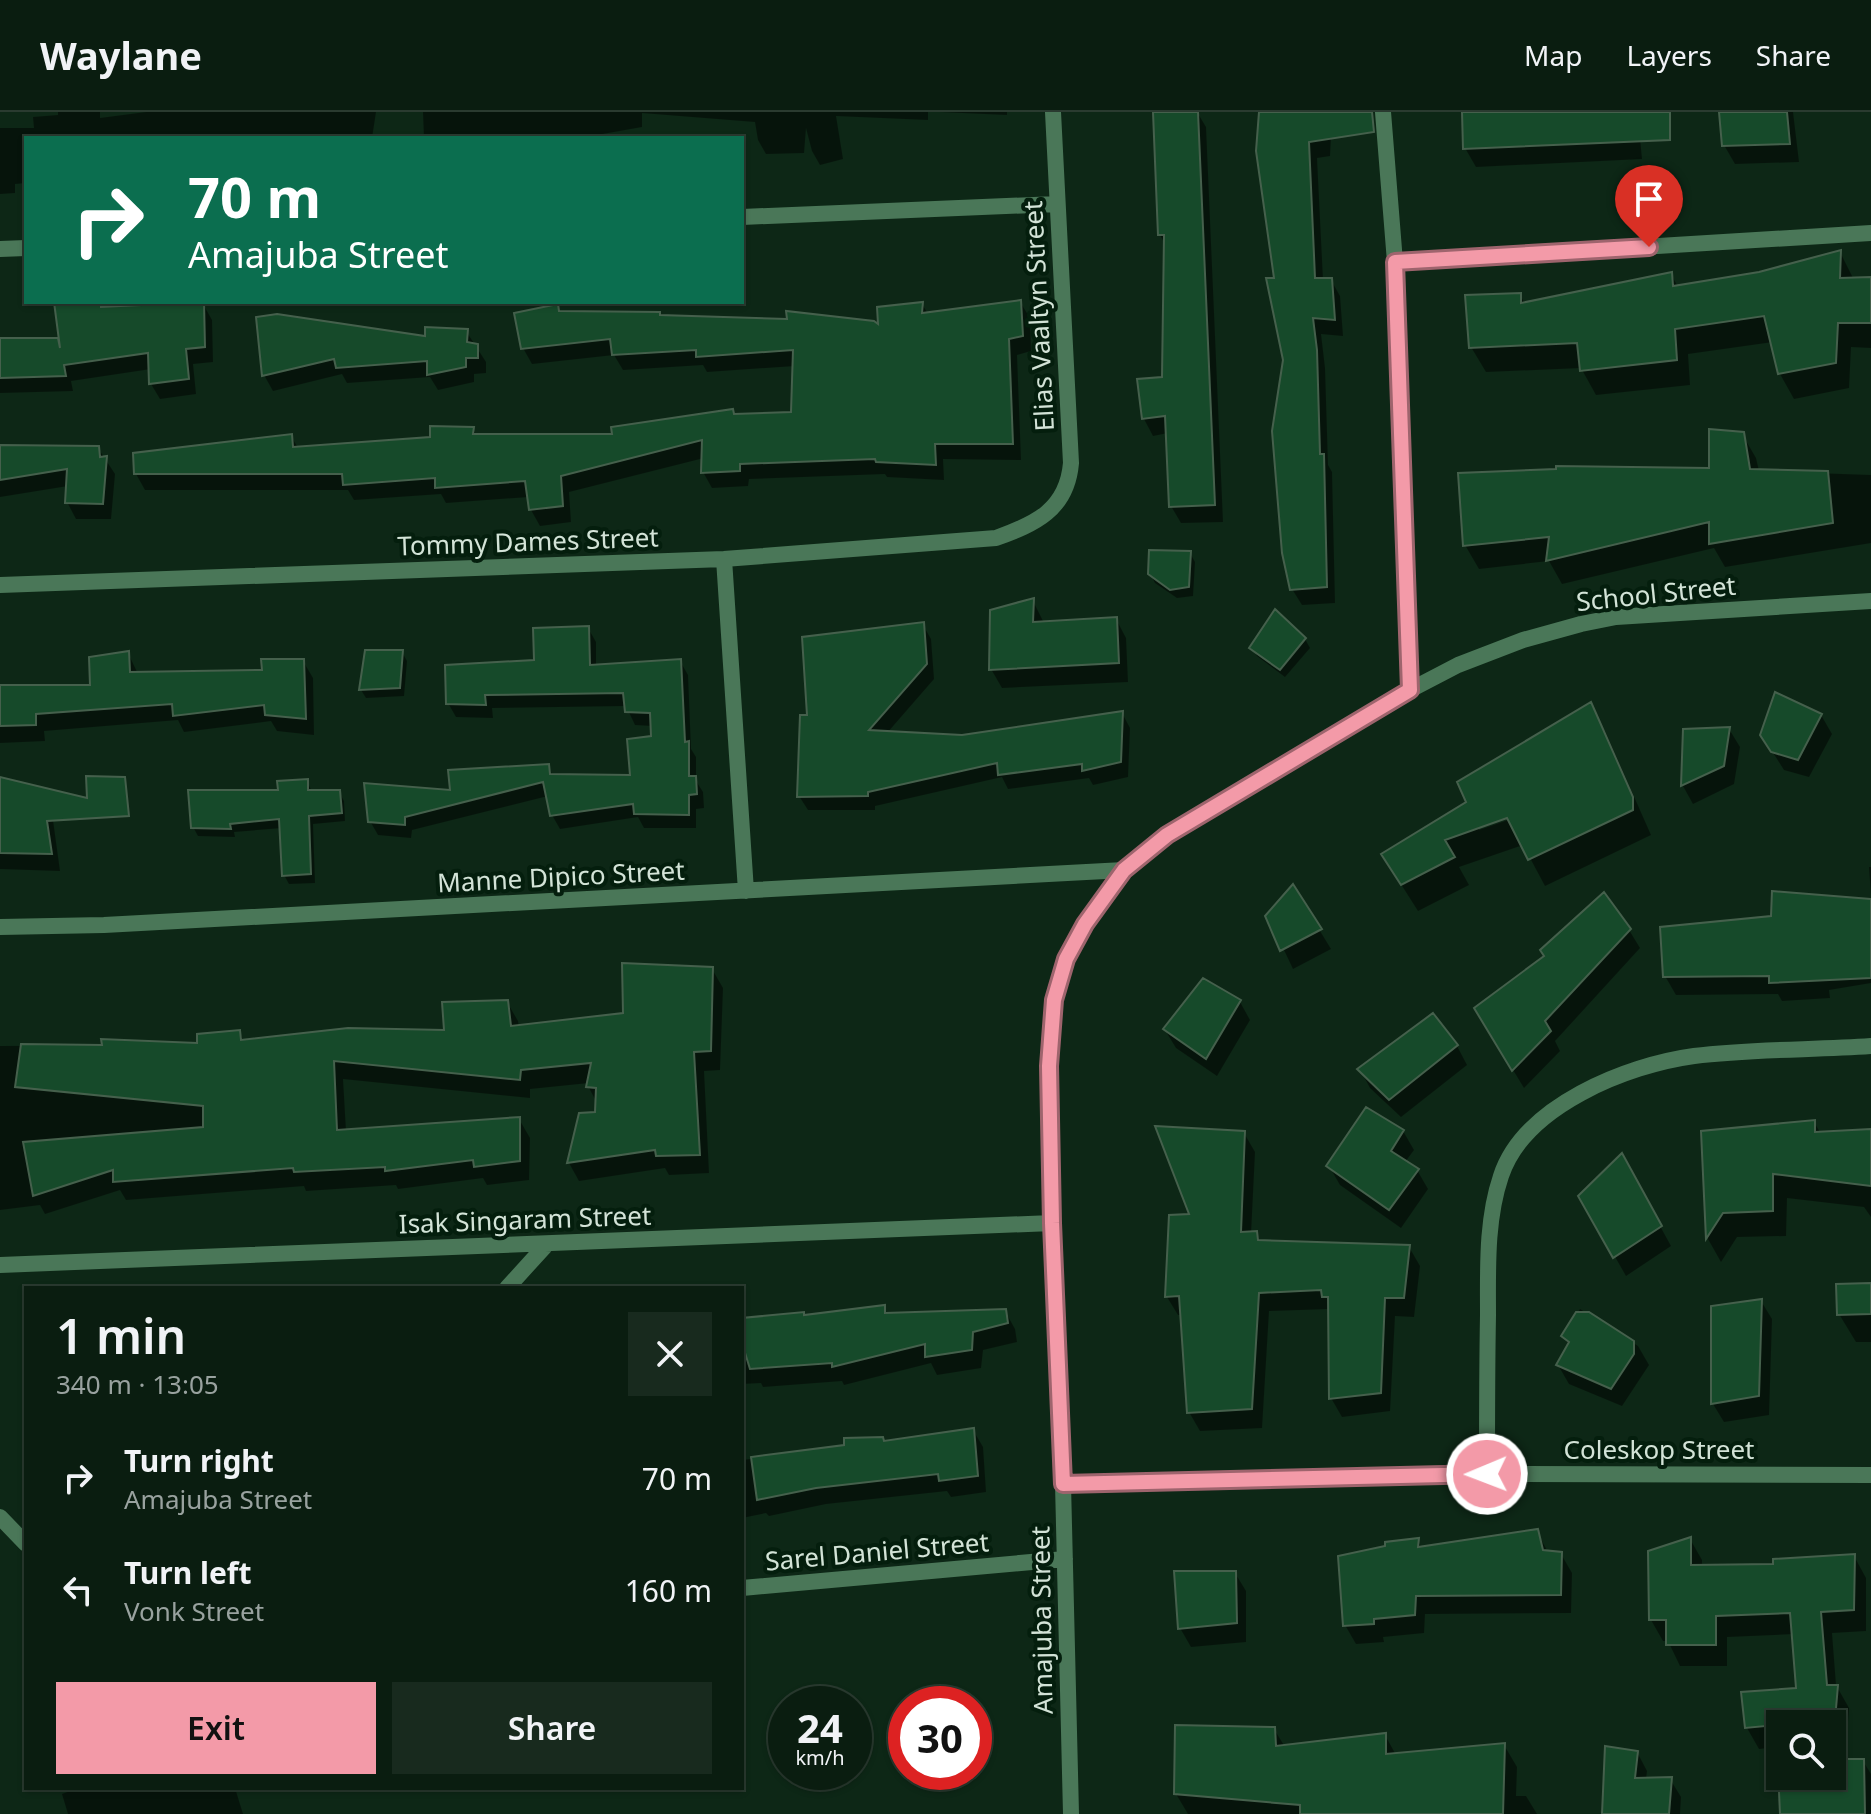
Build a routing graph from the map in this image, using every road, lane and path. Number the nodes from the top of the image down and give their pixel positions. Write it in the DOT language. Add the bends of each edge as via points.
graph roads {
  1 [pos="1053,112"];
  2 [pos="1383,112"];
  3 [pos="1057,204"];
  4 [pos="744,217"];
  5 [pos="1871,233"];
  6 [pos="24,248"];
  7 [pos="0,249"];
  8 [pos="1395,262"];
  9 [pos="1049,511"];
  10 [pos="724,559"];
  11 [pos="0,585"];
  12 [pos="1871,601"];
  13 [pos="1410,690"];
  14 [pos="1124,870"];
  15 [pos="746,891"];
  16 [pos="0,927"];
  17 [pos="1871,1046"];
  18 [pos="1052,1223"];
  19 [pos="547,1244"];
  20 [pos="0,1265"];
  21 [pos="509,1286"];
  22 [pos="1487,1474"];
  23 [pos="1871,1475"];
  24 [pos="1063,1484"];
  25 [pos="0,1517"];
  26 [pos="24,1542"];
  27 [pos="1065,1559"];
  28 [pos="744,1588"];
  29 [pos="1071,1814"];
  1 -- 3 [label="street, Elias Vaaltyn Street"];
  2 -- 8 [label="street"];
  3 -- 4 [label="street"];
  3 -- 9 [label="street, Elias Vaaltyn Street" via="1071,463 1064,493"];
  5 -- 8 [label="street"];
  6 -- 7 [label="street"];
  8 -- 13 [label="street"];
  9 -- 10 [label="street, Tommy Dames Street" via="1030,526 996,538"];
  10 -- 11 [label="street, Tommy Dames Street"];
  10 -- 15 [label="street"];
  12 -- 13 [label="street, School Street" via="1604,619 1523,640"];
  13 -- 14 [label="street, Amajuba Street" via="1167,835"];
  14 -- 15 [label="street, Manne Dipico Street"];
  14 -- 18 [label="street, Amajuba Street" via="1066,959 1054,1000 1049,1066"];
  15 -- 16 [label="street, Manne Dipico Street"];
  17 -- 22 [label="street" via="1695,1056 1652,1064 1572,1099 1528,1131 1501,1174 1491,1219"];
  18 -- 19 [label="street, Isak Singaram Street"];
  18 -- 24 [label="street, Amajuba Street"];
  19 -- 20 [label="street, Isak Singaram Street"];
  19 -- 21 [label="street"];
  22 -- 23 [label="street, Coleskop Street"];
  22 -- 24 [label="street, Coleskop Street"];
  24 -- 27 [label="street, Amajuba Street"];
  25 -- 26 [label="street"];
  27 -- 28 [label="street, Sarel Daniel Street"];
  27 -- 29 [label="street, Amajuba Street"];
}
